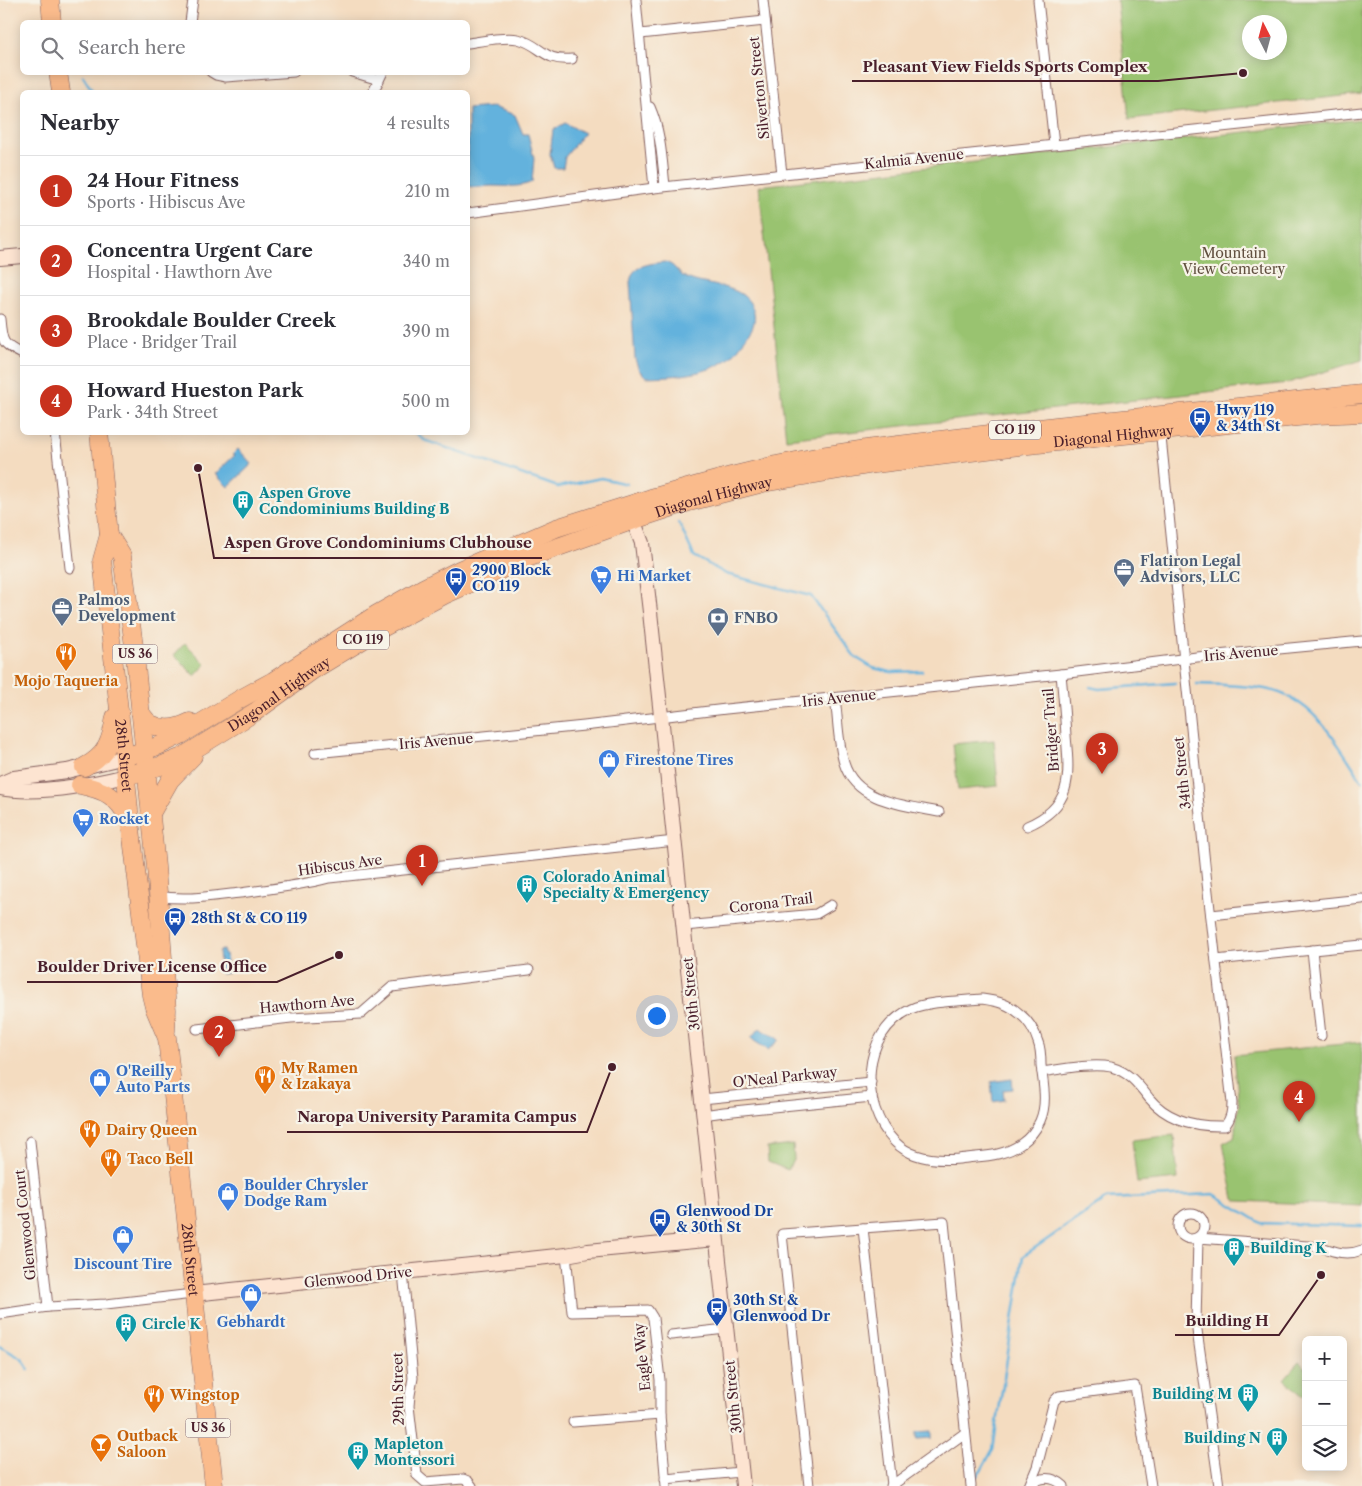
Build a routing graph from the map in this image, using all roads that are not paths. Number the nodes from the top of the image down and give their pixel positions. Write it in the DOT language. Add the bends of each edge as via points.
graph roads {
  1 [pos="50,0"];
  2 [pos="193,0"];
  3 [pos="636,0"];
  4 [pos="763,0"];
  5 [pos="1038,0"];
  6 [pos="52,20"];
  7 [pos="190,20"];
  8 [pos="765,21"];
  9 [pos="640,34"];
  10 [pos="470,43"];
  11 [pos="572,59"];
  12 [pos="58,75"];
  13 [pos="216,75"];
  14 [pos="253,75"];
  15 [pos="365,75"];
  16 [pos="381,76"];
  17 [pos="60,90"];
  18 [pos="374,90"];
  19 [pos="646,100"];
  20 [pos="1362,112"];
  21 [pos="1054,144"];
  22 [pos="782,174"];
  23 [pos="665,186"];
  24 [pos="654,188"];
  25 [pos="470,213"];
  26 [pos="20,256"];
  27 [pos="0,258"];
  28 [pos="0,319"];
  29 [pos="20,353"];
  30 [pos="1358,394"];
  31 [pos="1362,413"];
  32 [pos="1324,415"];
  33 [pos="1362,418"];
  34 [pos="1159,423"];
  35 [pos="55,435"];
  36 [pos="99,435"];
  37 [pos="631,512"];
  38 [pos="109,535"];
  39 [pos="70,568"];
  40 [pos="1362,641"];
  41 [pos="1184,659"];
  42 [pos="1061,674"];
  43 [pos="835,698"];
  44 [pos="118,699"];
  45 [pos="240,699"];
  46 [pos="140,712"];
  47 [pos="662,717"];
  48 [pos="202,746"];
  49 [pos="144,751"];
  50 [pos="316,753"];
  51 [pos="125,757"];
  52 [pos="84,767"];
  53 [pos="146,770"];
  54 [pos="126,776"];
  55 [pos="0,784"];
  56 [pos="80,786"];
  57 [pos="0,788"];
  58 [pos="939,812"];
  59 [pos="150,815"];
  60 [pos="130,821"];
  61 [pos="1028,826"];
  62 [pos="675,841"];
  63 [pos="158,896"];
  64 [pos="1362,899"];
  65 [pos="831,905"];
  66 [pos="1211,915"];
  67 [pos="684,926"];
  68 [pos="1362,945"];
  69 [pos="1312,950"];
  70 [pos="1216,960"];
  71 [pos="529,970"];
  72 [pos="197,1029"];
  73 [pos="166,1033"];
  74 [pos="1321,1036"];
  75 [pos="1042,1072"];
  76 [pos="871,1082"];
  77 [pos="872,1097"];
  78 [pos="702,1099"];
  79 [pos="703,1115"];
  80 [pos="30,1140"];
  81 [pos="863,1228"];
  82 [pos="716,1239"];
  83 [pos="1362,1250"];
  84 [pos="566,1255"];
  85 [pos="403,1272"];
  86 [pos="193,1294"];
  87 [pos="48,1307"];
  88 [pos="0,1314"];
  89 [pos="726,1330"];
  90 [pos="671,1336"];
  91 [pos="660,1415"];
  92 [pos="573,1422"];
  93 [pos="965,1433"];
  94 [pos="741,1472"];
  95 [pos="971,1481"];
  96 [pos="665,1482"];
  97 [pos="214,1486"];
  98 [pos="472,1486"];
  99 [pos="743,1486"];
  100 [pos="809,1486"];
  101 [pos="891,1486"];
  102 [pos="1029,1486"];
  103 [pos="1064,1486"];
  104 [pos="1151,1486"];
  105 [pos="1219,1486"];
  1 -- 6 [label="highway"];
  2 -- 7 [label="street"];
  3 -- 9 [label="street"];
  4 -- 8 [label="street, Silverton Street"];
  5 -- 21 [label="street"];
  8 -- 9 [label="street"];
  8 -- 22 [label="street, Silverton Street"];
  9 -- 19 [label="street"];
  10 -- 11 [label="street" via="516,39 555,59"];
  12 -- 17 [label="highway"];
  13 -- 14 [label="street"];
  15 -- 16 [label="street"];
  16 -- 18 [label="street"];
  19 -- 23 [label="street" via="657,127"];
  19 -- 24 [label="street"];
  20 -- 21 [label="street, Kalmia Avenue"];
  21 -- 22 [label="street, Kalmia Avenue"];
  22 -- 23 [label="street, Kalmia Avenue"];
  23 -- 24 [label="street, Kalmia Avenue"];
  24 -- 25 [label="street, Kalmia Avenue"];
  26 -- 27 [label="main road"];
  28 -- 29 [label="street" via="5,343"];
  30 -- 34 [label="highway, Diagonal Highway / CO 119"];
  31 -- 32 [label="highway, Diagonal Highway / CO 119"];
  32 -- 33 [label="highway"];
  32 -- 34 [label="highway, Diagonal Highway / CO 119"];
  34 -- 37 [label="highway, Diagonal Highway / CO 119" via="992,433 874,456 821,456 740,474"];
  34 -- 41 [label="street, 34th Street"];
  35 -- 39 [label="street"];
  36 -- 38 [label="highway, 28th Street / US 36"];
  37 -- 45 [label="highway, Diagonal Highway / CO 119" via="556,528 492,555 377,614"];
  37 -- 47 [label="main road, 30th Street" via="642,543"];
  37 -- 48 [label="highway, Diagonal Highway / CO 119" via="507,566 384,627 313,670"];
  38 -- 44 [label="highway, 28th Street / US 36" via="102,560"];
  38 -- 46 [label="highway, 28th Street / US 36" via="122,556"];
  40 -- 41 [label="street, Iris Avenue"];
  41 -- 42 [label="street, Iris Avenue"];
  41 -- 66 [label="street, 34th Street"];
  42 -- 43 [label="street, Iris Avenue"];
  42 -- 61 [label="street, Bridger Trail" via="1068,779 1058,804"];
  43 -- 47 [label="street, Iris Avenue"];
  43 -- 58 [label="street" via="845,765 859,786 883,800"];
  44 -- 51 [label="highway, 28th Street / US 36"];
  44 -- 52 [label="highway" via="110,742 99,758"];
  45 -- 46 [label="highway" via="183,726 171,728 151,724"];
  45 -- 49 [label="highway, Diagonal Highway / CO 119" via="181,735"];
  46 -- 49 [label="highway, 28th Street / US 36"];
  47 -- 50 [label="street, Iris Avenue"];
  47 -- 62 [label="main road, 30th Street"];
  48 -- 53 [label="highway, Diagonal Highway"];
  48 -- 59 [label="highway, CO 119" via="170,780"];
  49 -- 51 [label="highway, Diagonal Highway / CO 119"];
  49 -- 53 [label="highway, 28th Street / US 36"];
  51 -- 52 [label="main road"];
  51 -- 54 [label="highway, 28th Street / US 36"];
  52 -- 55 [label="main road" via="14,778"];
  53 -- 54 [label="highway, Diagonal Highway"];
  53 -- 59 [label="highway, 28th Street / US 36"];
  54 -- 56 [label="main road"];
  54 -- 60 [label="highway, 28th Street / US 36"];
  56 -- 57 [label="main road" via="25,791"];
  56 -- 60 [label="highway" via="109,795"];
  59 -- 63 [label="highway, 28th Street / US 36"];
  60 -- 73 [label="highway, 28th Street / US 36" via="151,995"];
  62 -- 63 [label="street, Hibiscus Ave" via="328,878 308,884 210,896 173,899"];
  62 -- 67 [label="main road, 30th Street"];
  63 -- 73 [label="highway, 28th Street / US 36" via="167,1003"];
  64 -- 66 [label="street"];
  65 -- 67 [label="street, Corona Trail" via="816,914"];
  66 -- 70 [label="street, 34th Street"];
  67 -- 78 [label="main road, 30th Street"];
  68 -- 69 [label="street"];
  69 -- 70 [label="street"];
  69 -- 74 [label="street"];
  70 -- 75 [label="street, 34th Street" via="1232,1102 1232,1113 1225,1126 1208,1127 1177,1120 1160,1109 1134,1079 1110,1067"];
  71 -- 72 [label="street, Hawthorn Ave" via="392,987 361,1014"];
  73 -- 86 [label="highway, 28th Street / US 36"];
  75 -- 76 [label="street" via="1039,1044 1033,1028 1011,1007 982,999 925,1005 897,1017 875,1047"];
  75 -- 77 [label="street" via="1044,1104 1040,1120 1021,1144 998,1154 945,1160 927,1159 910,1153 890,1136 879,1119"];
  76 -- 77 [label="street"];
  76 -- 78 [label="street, O'Neal Parkway"];
  77 -- 79 [label="street, O'Neal Parkway"];
  78 -- 79 [label="main road, 30th Street"];
  79 -- 82 [label="main road, 30th Street"];
  80 -- 87 [label="street, Glenwood Court"];
  81 -- 93 [label="street" via="944,1222"];
  81 -- 100 [label="street" via="782,1234"];
  81 -- 101 [label="street"];
  82 -- 84 [label="main road, Glenwood Drive"];
  82 -- 89 [label="main road, 30th Street"];
  83 -- 105 [label="street" via="1340,1253 1321,1247 1198,1238 1196,1323"];
  84 -- 85 [label="main road, Glenwood Drive"];
  84 -- 91 [label="street, Eagle Way" via="572,1312 648,1310 653,1318 660,1380"];
  85 -- 86 [label="main road, Glenwood Drive"];
  85 -- 98 [label="street, 29th Street" via="413,1378 409,1406 417,1475 425,1482 463,1479"];
  86 -- 87 [label="street, Glenwood Drive"];
  86 -- 97 [label="highway, 28th Street / US 36"];
  87 -- 88 [label="street, Glenwood Drive"];
  89 -- 90 [label="street"];
  89 -- 94 [label="main road, 30th Street"];
  91 -- 92 [label="street"];
  91 -- 96 [label="street, Eagle Way"];
  93 -- 95 [label="street"];
  93 -- 101 [label="street"];
  94 -- 96 [label="street, Eagle Way"];
  94 -- 99 [label="main road, 30th Street"];
  102 -- 103 [label="street" via="1038,1479 1049,1478"];
  102 -- 104 [label="street" via="1054,1401 1059,1396 1135,1386"];
}
